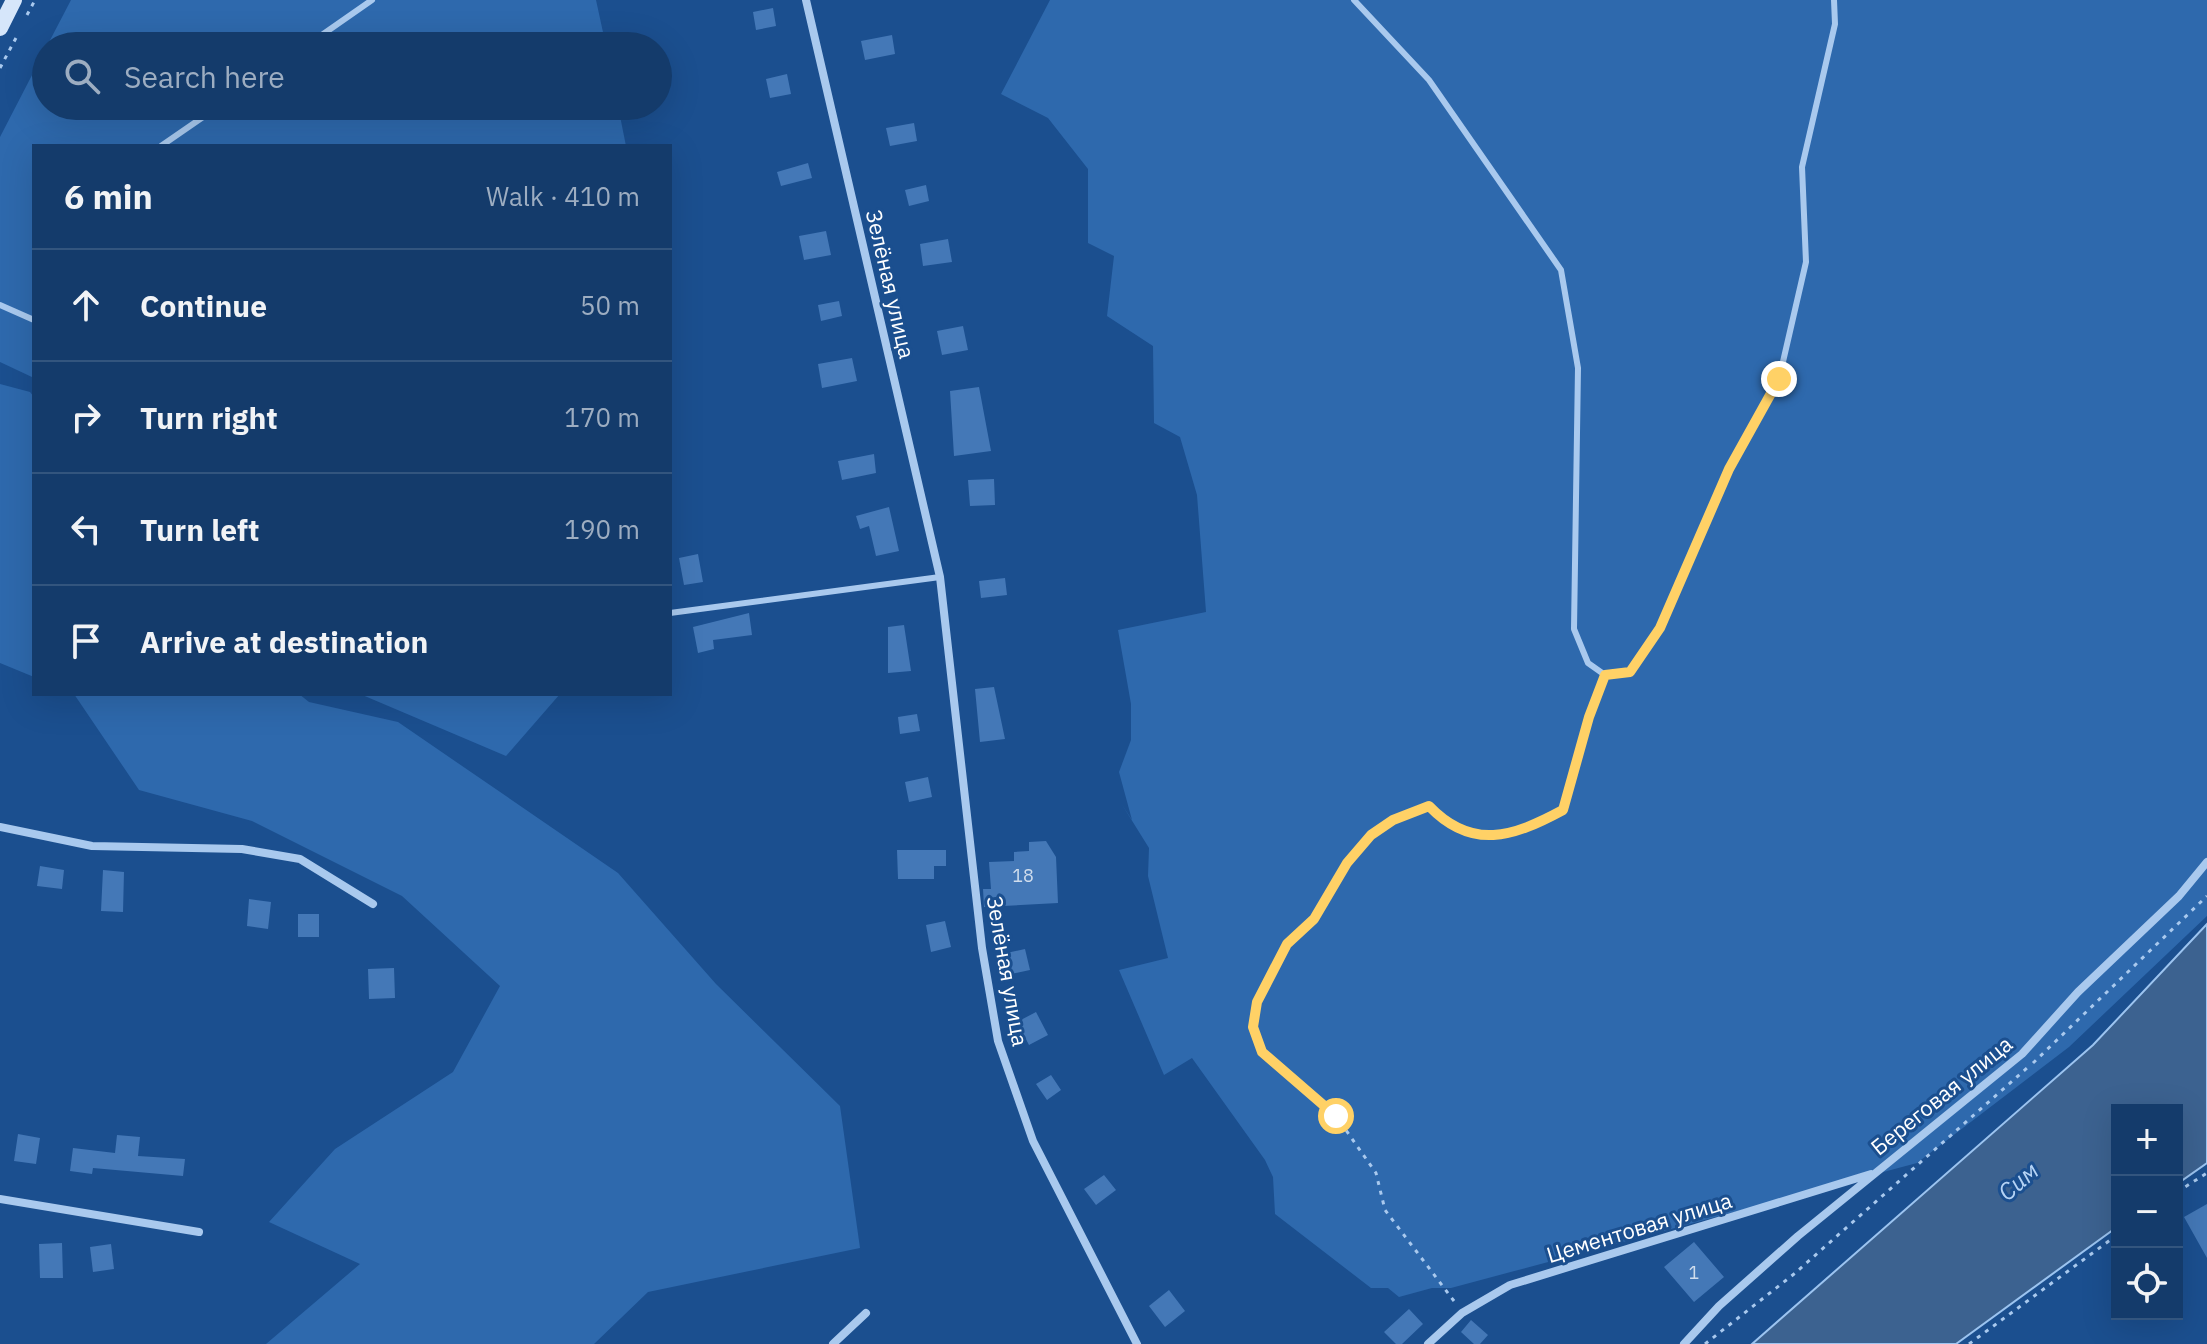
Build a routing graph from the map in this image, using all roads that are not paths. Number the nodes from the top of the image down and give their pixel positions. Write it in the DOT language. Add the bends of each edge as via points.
graph roads {
  1 [pos="14,0"];
  2 [pos="372,0"];
  3 [pos="806,0"];
  4 [pos="1354,0"];
  5 [pos="1834,0"];
  6 [pos="0,28"];
  7 [pos="326,32"];
  8 [pos="199,120"];
  9 [pos="164,144"];
  10 [pos="0,305"];
  11 [pos="32,319"];
  12 [pos="940,577"];
  13 [pos="672,613"];
  14 [pos="0,827"];
  15 [pos="2207,862"];
  16 [pos="373,904"];
  17 [pos="1875,1173"];
  18 [pos="0,1199"];
  19 [pos="199,1232"];
  20 [pos="866,1313"];
  21 [pos="833,1344"];
  22 [pos="1137,1344"];
  23 [pos="1428,1344"];
  24 [pos="1684,1344"];
  1 -- 6 [label="street"];
  2 -- 7 [label="lane"];
  3 -- 12 [label="street, Зелёная улица"];
  4 -- 5 [label="lane" via="1429,80 1561,270 1578,368 1574,629 1588,663 1605,675 1630,672 1660,628 1729,469 1779,379 1806,262 1802,167 1835,24"];
  8 -- 9 [label="lane"];
  10 -- 11 [label="lane"];
  12 -- 13 [label="lane"];
  12 -- 22 [label="street, Зелёная улица" via="982,948 998,1041 1033,1141"];
  14 -- 16 [label="street" via="92,846 242,849 300,859"];
  15 -- 17 [label="street, Береговая улица" via="2022,1054"];
  17 -- 23 [label="street, Цементовая улица" via="1510,1285 1462,1313"];
  17 -- 24 [label="street, Береговая улица" via="1719,1306"];
  18 -- 19 [label="street"];
  20 -- 21 [label="street"];
}
